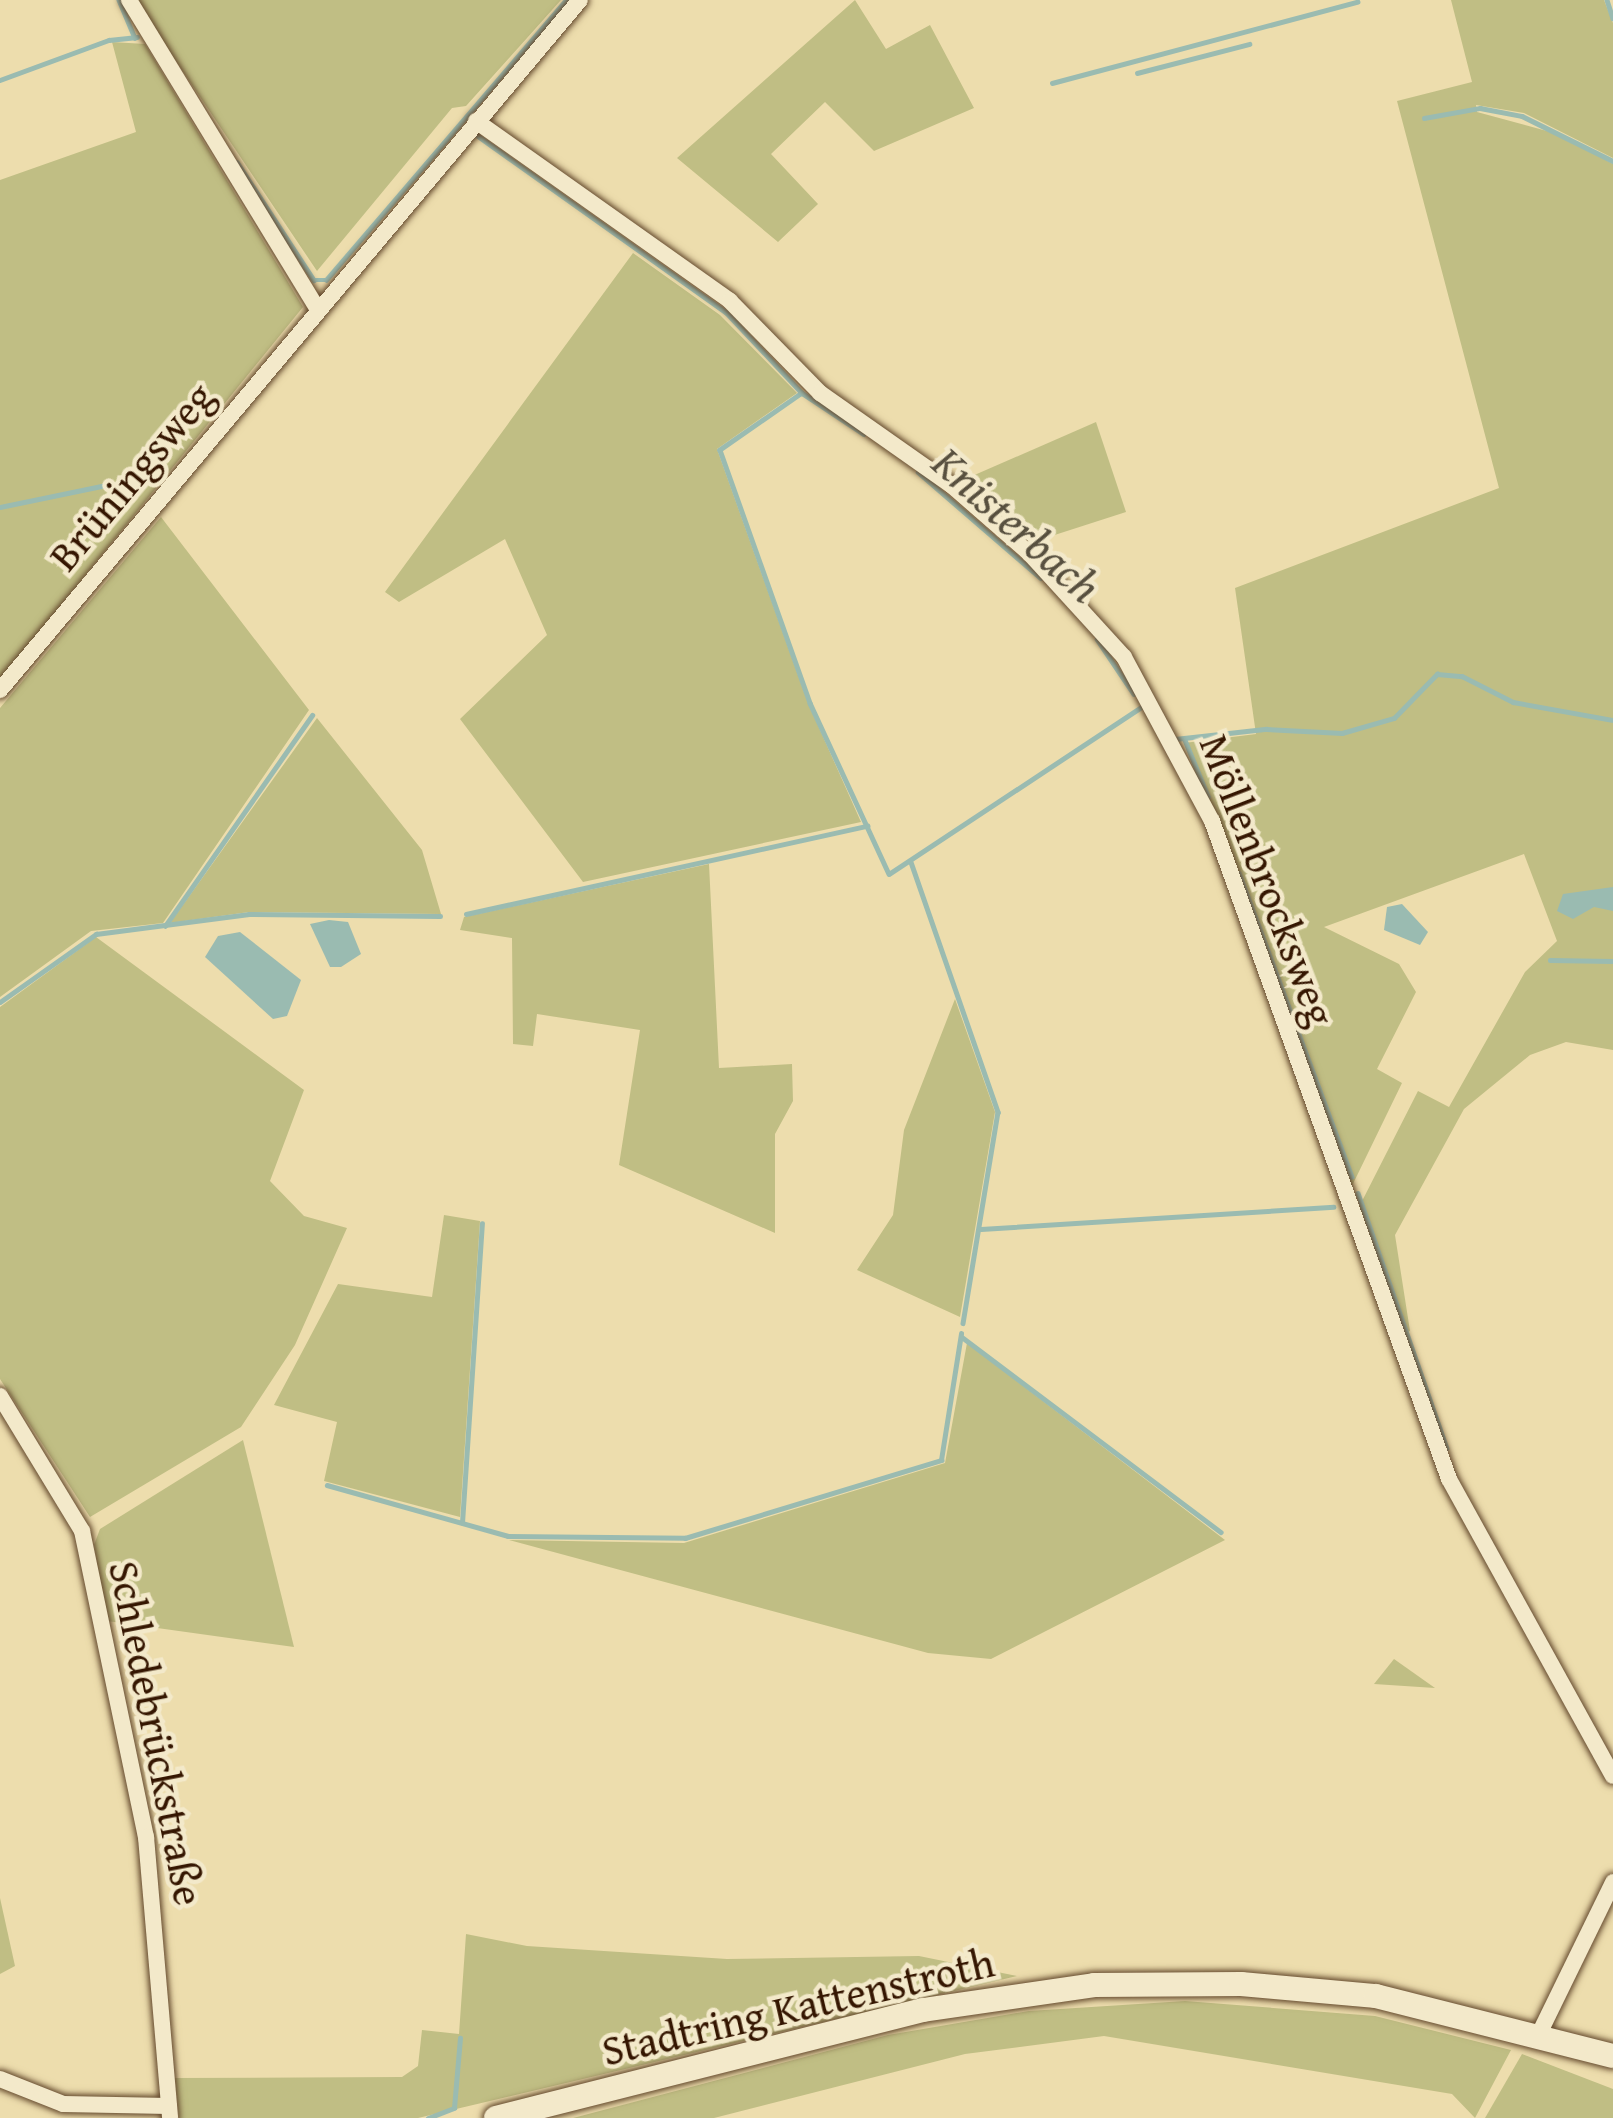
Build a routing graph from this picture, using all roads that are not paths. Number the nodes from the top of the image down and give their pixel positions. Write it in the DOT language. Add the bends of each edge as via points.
graph roads {
  1 [pos="129,0"];
  2 [pos="580,0"];
  3 [pos="476,121"];
  4 [pos="317,308"];
  5 [pos="0,690"];
  6 [pos="0,1396"];
  7 [pos="1613,1776"];
  8 [pos="1613,1882"];
  9 [pos="1543,2036"];
  10 [pos="1613,2056"];
  11 [pos="1613,2068"];
  12 [pos="0,2079"];
  13 [pos="170,2112"];
  14 [pos="496,2118"];
  1 -- 4 [label="street"];
  2 -- 3 [label="street, Brüningsweg"];
  3 -- 4 [label="street, Brüningsweg"];
  3 -- 7 [label="street, Möllenbrocksweg" via="730,302 820,393 951,485 1091,615 1175,740 1449,1479"];
  4 -- 5 [label="street, Brüningsweg"];
  6 -- 13 [label="street, Schledebrückstraße" via="82,1531 146,1838"];
  8 -- 9 [label="street"];
  9 -- 10 [label="main road, Stadtring Kattenstroth"];
  9 -- 11 [label="main road, Stadtring Kattenstroth"];
  9 -- 14 [label="main road, Stadtring Kattenstroth" via="1309,1988 1094,1985 923,2010"];
  12 -- 13 [label="street, Schledebrückstraße" via="63,2104"];
}
